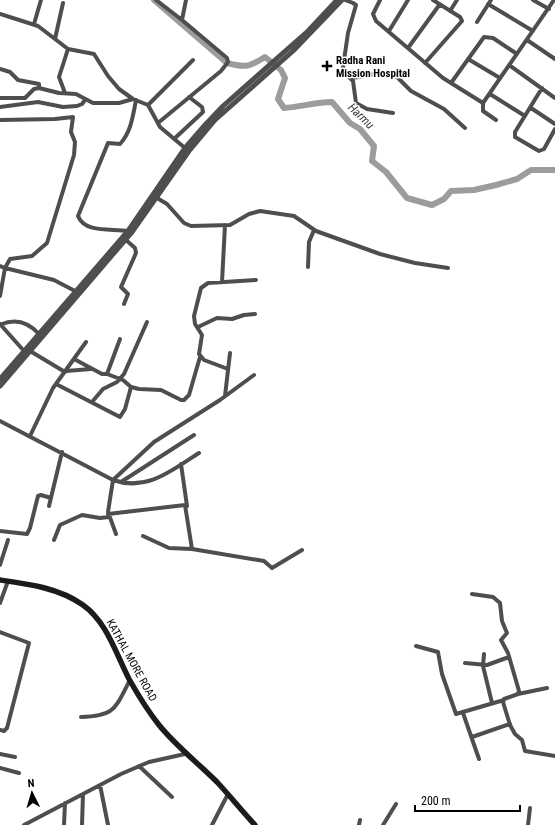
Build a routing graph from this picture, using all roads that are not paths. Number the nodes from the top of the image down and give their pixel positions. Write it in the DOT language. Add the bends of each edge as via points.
graph roads {
  1 [pos="41,0"];
  2 [pos="156,0"];
  3 [pos="186,0"];
  4 [pos="337,0"];
  5 [pos="344,0"];
  6 [pos="380,0"];
  7 [pos="408,0"];
  8 [pos="433,0"];
  9 [pos="457,0"];
  10 [pos="533,0"];
  11 [pos="554,0"];
  12 [pos="489,2"];
  13 [pos="63,3"];
  14 [pos="440,4"];
  15 [pos="548,9"];
  16 [pos="450,11"];
  17 [pos="0,14"];
  18 [pos="182,20"];
  19 [pos="477,22"];
  20 [pos="34,24"];
  21 [pos="389,31"];
  22 [pos="533,31"];
  23 [pos="54,39"];
  24 [pos="527,40"];
  25 [pos="408,48"];
  26 [pos="68,50"];
  27 [pos="517,54"];
  28 [pos="555,57"];
  29 [pos="468,59"];
  30 [pos="193,60"];
  31 [pos="279,60"];
  32 [pos="425,63"];
  33 [pos="509,65"];
  34 [pos="0,69"];
  35 [pos="268,70"];
  36 [pos="352,78"];
  37 [pos="500,78"];
  38 [pos="451,83"];
  39 [pos="39,88"];
  40 [pos="542,88"];
  41 [pos="65,93"];
  42 [pos="490,94"];
  43 [pos="189,97"];
  44 [pos="0,98"];
  45 [pos="555,98"];
  46 [pos="85,100"];
  47 [pos="134,100"];
  48 [pos="483,103"];
  49 [pos="148,105"];
  50 [pos="0,107"];
  51 [pos="531,108"];
  52 [pos="393,113"];
  53 [pos="525,116"];
  54 [pos="0,120"];
  55 [pos="496,120"];
  56 [pos="158,123"];
  57 [pos="555,124"];
  58 [pos="465,128"];
  59 [pos="555,129"];
  60 [pos="174,139"];
  61 [pos="553,140"];
  62 [pos="185,148"];
  63 [pos="157,198"];
  64 [pos="225,226"];
  65 [pos="314,230"];
  66 [pos="128,231"];
  67 [pos="126,240"];
  68 [pos="0,266"];
  69 [pos="308,267"];
  70 [pos="5,268"];
  71 [pos="448,268"];
  72 [pos="256,280"];
  73 [pos="222,282"];
  74 [pos="75,291"];
  75 [pos="0,296"];
  76 [pos="124,304"];
  77 [pos="255,314"];
  78 [pos="147,322"];
  79 [pos="0,324"];
  80 [pos="198,328"];
  81 [pos="39,334"];
  82 [pos="120,339"];
  83 [pos="86,342"];
  84 [pos="27,351"];
  85 [pos="230,353"];
  86 [pos="200,357"];
  87 [pos="74,359"];
  88 [pos="93,369"];
  89 [pos="228,369"];
  90 [pos="65,371"];
  91 [pos="107,374"];
  92 [pos="254,375"];
  93 [pos="0,379"];
  94 [pos="119,380"];
  95 [pos="56,384"];
  96 [pos="0,386"];
  97 [pos="131,387"];
  98 [pos="225,396"];
  99 [pos="92,402"];
  100 [pos="0,422"];
  101 [pos="194,435"];
  102 [pos="30,436"];
  103 [pos="62,452"];
  104 [pos="199,453"];
  105 [pos="181,464"];
  106 [pos="113,480"];
  107 [pos="121,482"];
  108 [pos="51,498"];
  109 [pos="49,506"];
  110 [pos="187,506"];
  111 [pos="109,515"];
  112 [pos="0,531"];
  113 [pos="116,534"];
  114 [pos="143,536"];
  115 [pos="8,540"];
  116 [pos="54,540"];
  117 [pos="192,549"];
  118 [pos="302,550"];
  119 [pos="0,565"];
  120 [pos="0,580"];
  121 [pos="8,581"];
  122 [pos="472,594"];
  123 [pos="0,603"];
  124 [pos="0,632"];
  125 [pos="416,646"];
  126 [pos="484,654"];
  127 [pos="509,657"];
  128 [pos="465,663"];
  129 [pos="483,666"];
  130 [pos="130,680"];
  131 [pos="547,688"];
  132 [pos="518,694"];
  133 [pos="504,700"];
  134 [pos="492,703"];
  135 [pos="463,713"];
  136 [pos="81,717"];
  137 [pos="510,724"];
  138 [pos="0,730"];
  139 [pos="472,737"];
  140 [pos="0,754"];
  141 [pos="185,754"];
  142 [pos="555,756"];
  143 [pos="15,757"];
  144 [pos="479,759"];
  145 [pos="139,766"];
  146 [pos="0,768"];
  147 [pos="19,773"];
  148 [pos="100,785"];
  149 [pos="82,794"];
  150 [pos="228,794"];
  151 [pos="172,797"];
  152 [pos="65,803"];
  153 [pos="396,804"];
  154 [pos="530,808"];
  155 [pos="360,820"];
  156 [pos="24,825"];
  157 [pos="64,825"];
  158 [pos="82,825"];
  159 [pos="108,825"];
  160 [pos="212,825"];
  161 [pos="255,825"];
  162 [pos="359,825"];
  163 [pos="383,825"];
  164 [pos="528,825"];
  1 -- 20 [label="street"];
  2 -- 18 [label="street"];
  3 -- 18 [label="street"];
  4 -- 31 [label="street"];
  5 -- 31 [label="street"];
  5 -- 36 [label="street" via="356,5 348,33 343,67 345,73"];
  6 -- 21 [label="street" via="373,17"];
  7 -- 21 [label="street"];
  8 -- 14 [label="street"];
  9 -- 16 [label="street"];
  10 -- 15 [label="street"];
  11 -- 15 [label="street"];
  12 -- 19 [label="street"];
  12 -- 22 [label="street"];
  13 -- 23 [label="street"];
  14 -- 16 [label="street"];
  14 -- 25 [label="street"];
  15 -- 22 [label="street"];
  16 -- 32 [label="street" via="462,21"];
  17 -- 20 [label="street"];
  18 -- 43 [label="street" via="227,58 227,64"];
  20 -- 23 [label="street"];
  21 -- 25 [label="street"];
  22 -- 24 [label="street"];
  23 -- 26 [label="street"];
  24 -- 27 [label="street"];
  24 -- 28 [label="street"];
  25 -- 32 [label="street"];
  26 -- 41 [label="street" via="60,77"];
  26 -- 47 [label="street" via="94,54 113,82"];
  27 -- 29 [label="street" via="487,36"];
  27 -- 33 [label="street"];
  29 -- 37 [label="street"];
  29 -- 38 [label="street"];
  30 -- 49 [label="street"];
  31 -- 35 [label="street"];
  32 -- 38 [label="street"];
  33 -- 37 [label="street"];
  33 -- 40 [label="street"];
  34 -- 39 [label="street" via="10,72 18,80 39,84"];
  35 -- 62 [label="street" via="223,106"];
  35 -- 63 [label="street" via="215,120 189,150"];
  36 -- 52 [label="street" via="354,100 358,106"];
  36 -- 58 [label="street" via="381,73 397,77 407,88 444,109"];
  37 -- 42 [label="street"];
  38 -- 48 [label="street"];
  39 -- 41 [label="street"];
  39 -- 44 [label="street" via="34,89 25,98"];
  40 -- 45 [label="street"];
  40 -- 51 [label="street"];
  41 -- 46 [label="street" via="76,94"];
  42 -- 48 [label="street"];
  42 -- 53 [label="street"];
  43 -- 56 [label="street"];
  43 -- 60 [label="street" via="202,107 203,112"];
  46 -- 47 [label="street" via="93,103 114,103"];
  46 -- 50 [label="street" via="77,106 63,107 38,102"];
  47 -- 49 [label="street"];
  47 -- 66 [label="street" via="130,128 120,144 107,145 78,216 87,226 109,231"];
  48 -- 55 [label="street" via="483,110"];
  49 -- 56 [label="street"];
  51 -- 53 [label="street"];
  51 -- 57 [label="street"];
  53 -- 61 [label="street" via="515,132 517,138 539,151"];
  54 -- 70 [label="street" via="55,119 72,116 71,132 75,142 74,155 49,239 35,255 10,259"];
  56 -- 60 [label="street"];
  59 -- 61 [label="street"];
  60 -- 62 [label="street"];
  62 -- 66 [label="street"];
  63 -- 64 [label="street" via="167,204 187,225"];
  63 -- 67 [label="street"];
  64 -- 65 [label="street" via="260,211 299,218"];
  64 -- 73 [label="street"];
  65 -- 69 [label="street" via="309,242"];
  65 -- 71 [label="street" via="395,258"];
  66 -- 74 [label="street"];
  67 -- 76 [label="street" via="135,248 136,253 121,287 128,294"];
  67 -- 84 [label="street"];
  68 -- 70 [label="street"];
  70 -- 74 [label="street" via="54,280"];
  70 -- 75 [label="street"];
  72 -- 73 [label="street"];
  73 -- 80 [label="street" via="204,284 201,288 194,310 194,320"];
  74 -- 81 [label="street"];
  77 -- 80 [label="street" via="232,320 217,318"];
  78 -- 94 [label="street" via="126,371"];
  79 -- 81 [label="street" via="21,322"];
  79 -- 84 [label="street"];
  80 -- 86 [label="street" via="202,335 198,353"];
  81 -- 84 [label="street"];
  82 -- 91 [label="street"];
  83 -- 87 [label="street"];
  84 -- 90 [label="street"];
  84 -- 93 [label="street"];
  84 -- 96 [label="street"];
  85 -- 89 [label="street"];
  86 -- 89 [label="street"];
  86 -- 97 [label="street" via="189,395 184,400 161,390"];
  87 -- 88 [label="street"];
  87 -- 90 [label="street"];
  88 -- 90 [label="street"];
  88 -- 91 [label="street"];
  89 -- 98 [label="street"];
  90 -- 95 [label="street"];
  91 -- 94 [label="street"];
  92 -- 98 [label="street"];
  94 -- 97 [label="street" via="123,380"];
  94 -- 99 [label="street" via="103,389"];
  95 -- 99 [label="street"];
  95 -- 102 [label="street"];
  97 -- 99 [label="street" via="120,417"];
  98 -- 106 [label="street" via="154,442"];
  100 -- 102 [label="street"];
  101 -- 107 [label="street"];
  102 -- 103 [label="street"];
  103 -- 106 [label="street"];
  103 -- 108 [label="street"];
  104 -- 105 [label="street"];
  105 -- 107 [label="street" via="149,482"];
  105 -- 110 [label="street"];
  106 -- 107 [label="street"];
  106 -- 111 [label="street" via="108,506"];
  108 -- 109 [label="street"];
  108 -- 112 [label="street" via="38,496 27,534"];
  110 -- 111 [label="street"];
  110 -- 117 [label="street"];
  111 -- 113 [label="street"];
  111 -- 116 [label="street" via="79,516 60,525"];
  114 -- 117 [label="street" via="169,548"];
  115 -- 119 [label="street"];
  117 -- 118 [label="street" via="264,561 273,568"];
  120 -- 121 [label="main road, KATHAL MORE ROAD"];
  121 -- 123 [label="street"];
  121 -- 130 [label="main road, KATHAL MORE ROAD" via="48,589 84,606 98,619"];
  122 -- 127 [label="street" via="499,600 502,621 507,633 501,640"];
  124 -- 138 [label="street" via="29,643 7,728 4,731"];
  125 -- 135 [label="street" via="438,652 440,669 452,707 456,714"];
  126 -- 129 [label="street"];
  127 -- 129 [label="street"];
  127 -- 132 [label="street" via="520,691"];
  128 -- 129 [label="street"];
  129 -- 134 [label="street"];
  130 -- 136 [label="street" via="115,708 109,713"];
  130 -- 141 [label="main road, KATHAL MORE ROAD" via="159,725"];
  131 -- 132 [label="street"];
  132 -- 133 [label="street"];
  133 -- 134 [label="street"];
  133 -- 137 [label="street"];
  134 -- 135 [label="street"];
  135 -- 139 [label="street"];
  137 -- 139 [label="street"];
  137 -- 142 [label="street" via="522,740 525,751"];
  139 -- 144 [label="street"];
  140 -- 143 [label="street"];
  141 -- 145 [label="street"];
  141 -- 150 [label="main road, KATHAL MORE ROAD"];
  145 -- 148 [label="street"];
  145 -- 151 [label="street"];
  146 -- 147 [label="street"];
  148 -- 149 [label="street"];
  148 -- 159 [label="street"];
  149 -- 152 [label="street"];
  149 -- 158 [label="street"];
  150 -- 160 [label="street"];
  150 -- 161 [label="main road, KATHAL MORE ROAD"];
  152 -- 156 [label="street"];
  152 -- 157 [label="street"];
  153 -- 163 [label="street"];
  154 -- 164 [label="street"];
  155 -- 162 [label="street"];
}
